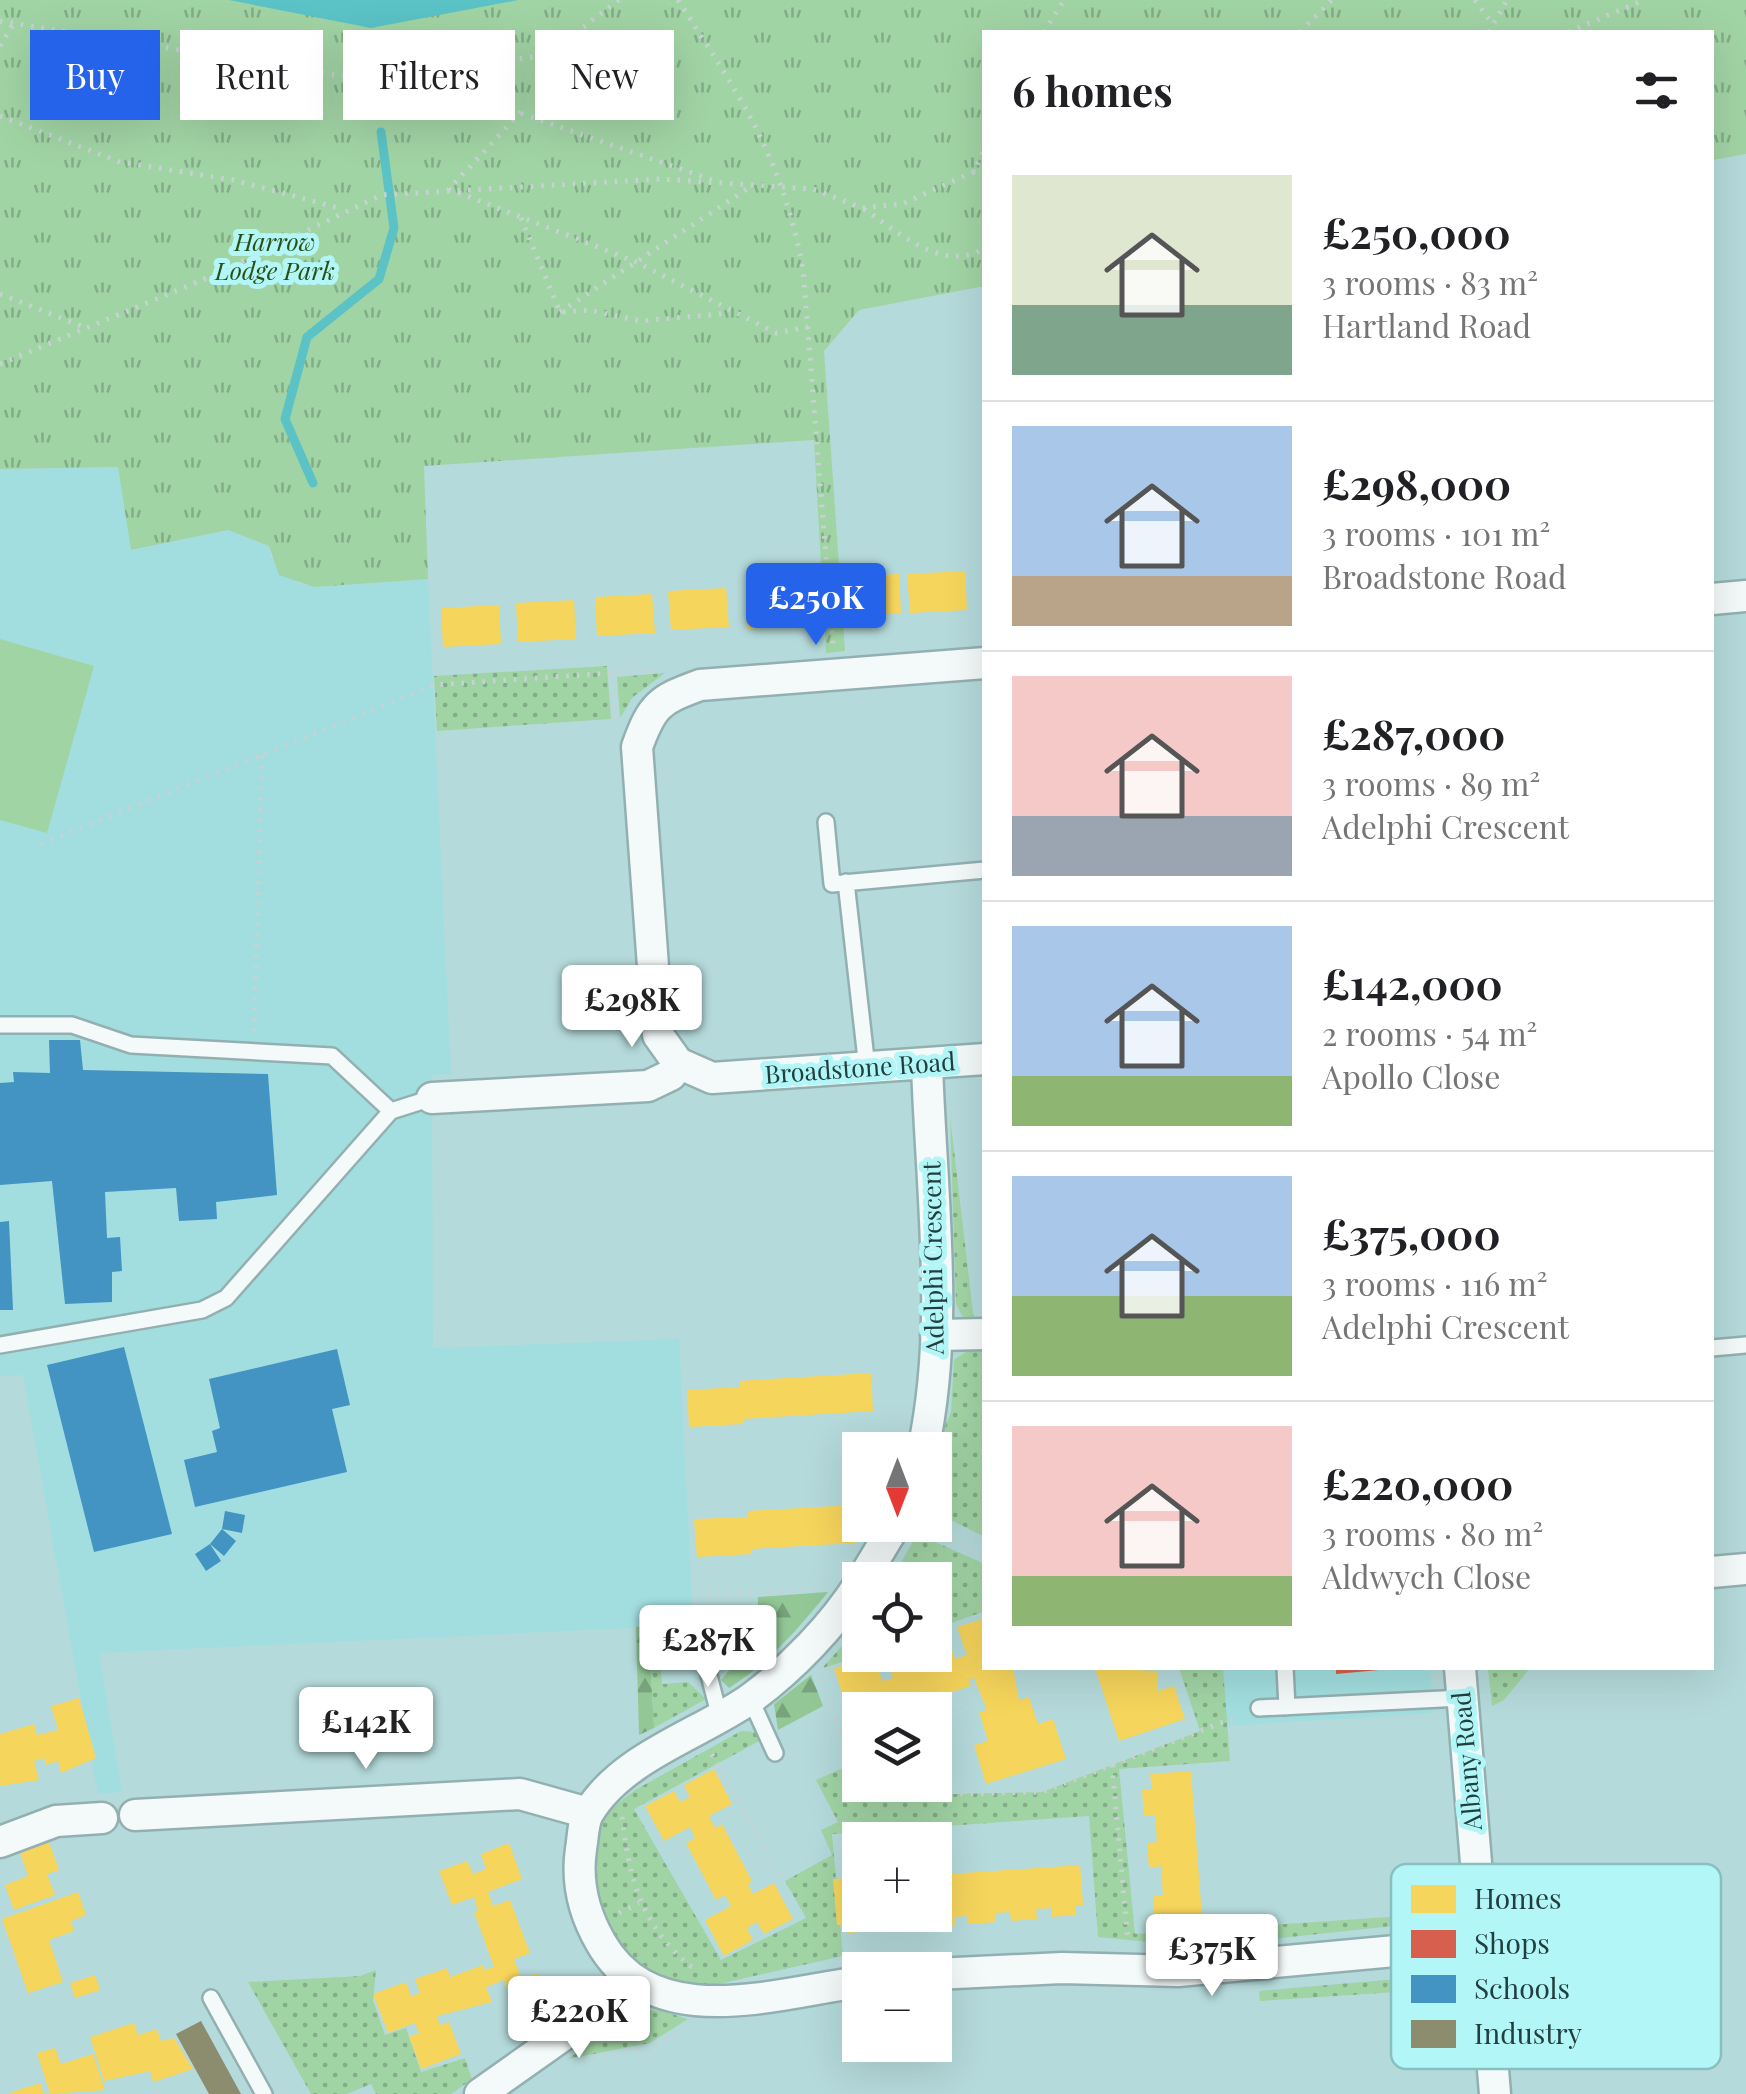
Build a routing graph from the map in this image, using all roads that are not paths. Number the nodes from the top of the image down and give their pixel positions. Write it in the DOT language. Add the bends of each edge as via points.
graph roads {
  1 [pos="1746,596"];
  2 [pos="1714,599"];
  3 [pos="982,663"];
  4 [pos="826,822"];
  5 [pos="982,870"];
  6 [pos="846,882"];
  7 [pos="0,1025"];
  8 [pos="982,1059"];
  9 [pos="678,1063"];
  10 [pos="927,1064"];
  11 [pos="867,1068"];
  12 [pos="432,1098"];
  13 [pos="391,1111"];
  14 [pos="936,1334"];
  15 [pos="982,1334"];
  16 [pos="0,1345"];
  17 [pos="1746,1346"];
  18 [pos="1714,1348"];
  19 [pos="927,1432"];
  20 [pos="1746,1569"];
  21 [pos="1714,1572"];
  22 [pos="842,1605"];
  23 [pos="704,1656"];
  24 [pos="1285,1670"];
  25 [pos="1460,1670"];
  26 [pos="750,1698"];
  27 [pos="1462,1698"];
  28 [pos="1288,1706"];
  29 [pos="1260,1708"];
  30 [pos="709,1724"];
  31 [pos="775,1754"];
  32 [pos="588,1813"];
  33 [pos="102,1818"];
  34 [pos="154,1823"];
  35 [pos="0,1842"];
  36 [pos="1476,1864"];
  37 [pos="1391,1952"];
  38 [pos="952,1973"];
  39 [pos="626,1976"];
  40 [pos="842,1983"];
  41 [pos="211,1998"];
  42 [pos="1493,2069"];
  43 [pos="489,2091"];
  44 [pos="264,2094"];
  45 [pos="1495,2094"];
  1 -- 2 [label="street"];
  3 -- 9 [label="street" via="700,685 662,700 647,718 636,747 658,1036"];
  4 -- 6 [label="lane" via="832,884"];
  5 -- 6 [label="lane"];
  6 -- 11 [label="lane"];
  7 -- 13 [label="lane" via="72,1025 131,1045 332,1056"];
  8 -- 10 [label="street, Broadstone Road"];
  9 -- 11 [label="street, Broadstone Road" via="712,1078"];
  9 -- 12 [label="street" via="671,1075 648,1086"];
  10 -- 11 [label="street, Broadstone Road"];
  10 -- 14 [label="street, Adelphi Crescent"];
  12 -- 13 [label="lane"];
  13 -- 16 [label="lane" via="226,1298 202,1310"];
  14 -- 15 [label="street"];
  14 -- 19 [label="street, Adelphi Crescent"];
  17 -- 18 [label="lane"];
  20 -- 21 [label="street"];
  22 -- 26 [label="street"];
  23 -- 30 [label="lane"];
  24 -- 28 [label="lane"];
  25 -- 27 [label="street, Albany Road"];
  26 -- 30 [label="street"];
  26 -- 31 [label="lane"];
  27 -- 28 [label="lane"];
  27 -- 36 [label="street, Albany Road"];
  28 -- 29 [label="lane"];
  30 -- 32 [label="street" via="625,1774"];
  32 -- 34 [label="street" via="520,1794"];
  32 -- 39 [label="street" via="579,1865 582,1903"];
  33 -- 35 [label="street" via="56,1820"];
  37 -- 38 [label="street" via="1260,1966"];
  39 -- 40 [label="street" via="668,1998 704,1988"];
  39 -- 43 [label="street" via="602,2007"];
  41 -- 44 [label="lane"];
  42 -- 45 [label="street, Albany Road"];
}
